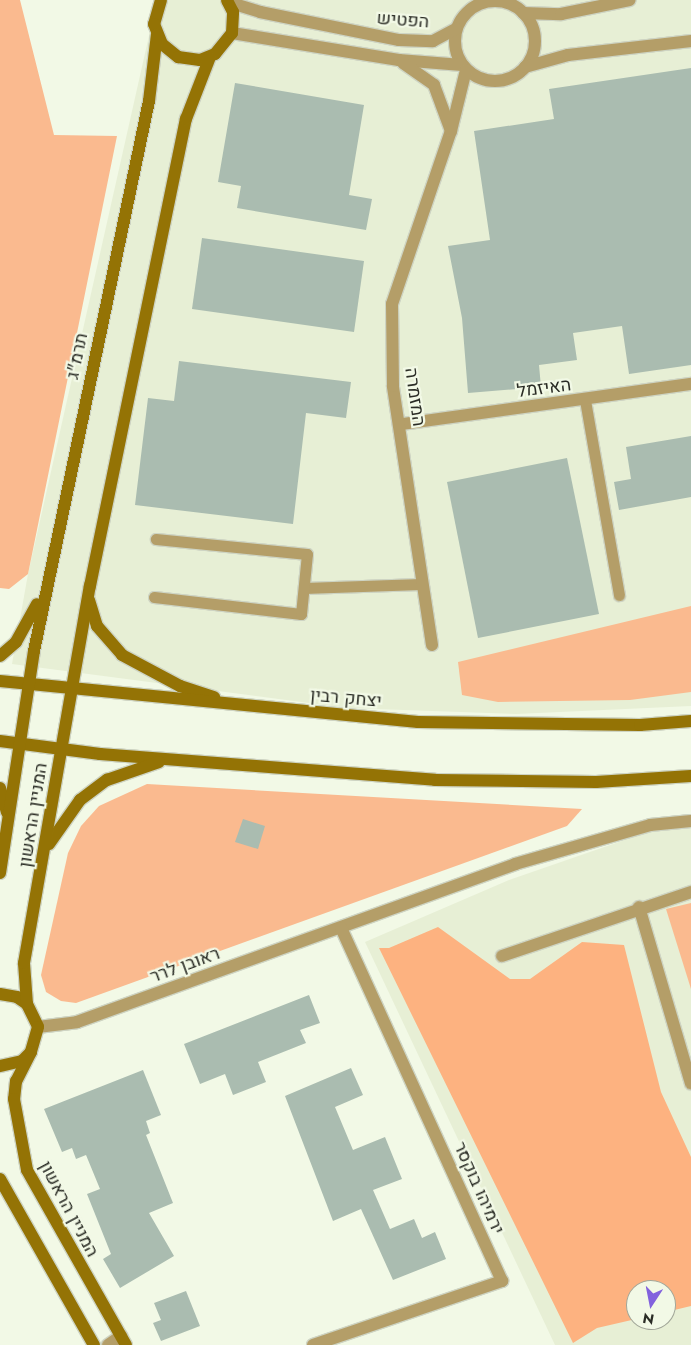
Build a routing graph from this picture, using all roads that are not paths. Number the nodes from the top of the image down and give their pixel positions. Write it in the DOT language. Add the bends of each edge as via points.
graph roads {
  1 [pos="161,0"];
  2 [pos="469,0"];
  3 [pos="630,0"];
  4 [pos="228,1"];
  5 [pos="515,6"];
  6 [pos="465,13"];
  7 [pos="456,29"];
  8 [pos="232,33"];
  9 [pos="157,34"];
  10 [pos="691,41"];
  11 [pos="210,57"];
  12 [pos="399,60"];
  13 [pos="464,67"];
  14 [pos="526,68"];
  15 [pos="451,130"];
  16 [pos="691,384"];
  17 [pos="585,400"];
  18 [pos="402,424"];
  19 [pos="156,539"];
  20 [pos="51,564"];
  21 [pos="421,584"];
  22 [pos="90,586"];
  23 [pos="304,588"];
  24 [pos="619,595"];
  25 [pos="154,597"];
  26 [pos="432,645"];
  27 [pos="0,656"];
  28 [pos="0,681"];
  29 [pos="28,684"];
  30 [pos="71,690"];
  31 [pos="251,706"];
  32 [pos="691,721"];
  33 [pos="0,741"];
  34 [pos="20,743"];
  35 [pos="62,749"];
  36 [pos="175,760"];
  37 [pos="691,776"];
  38 [pos="0,788"];
  39 [pos="8,818"];
  40 [pos="691,821"];
  41 [pos="46,848"];
  42 [pos="0,873"];
  43 [pos="691,892"];
  44 [pos="638,907"];
  45 [pos="341,928"];
  46 [pos="502,956"];
  47 [pos="0,994"];
  48 [pos="27,1004"];
  49 [pos="38,1027"];
  50 [pos="31,1052"];
  51 [pos="0,1066"];
  52 [pos="691,1084"];
  53 [pos="0,1179"];
  54 [pos="124,1340"];
  55 [pos="94,1345"];
  56 [pos="108,1345"];
  57 [pos="313,1345"];
  1 -- 9 [label="main road, תרמ\"ג" via="155,14"];
  2 -- 6 [label="street"];
  3 -- 5 [label="street" via="561,14"];
  4 -- 7 [label="street, הפטיש" via="260,12 399,40 433,41"];
  4 -- 8 [label="main road"];
  5 -- 6 [label="street" via="483,3"];
  5 -- 14 [label="street" via="535,39"];
  6 -- 7 [label="street"];
  7 -- 13 [label="street" via="455,48"];
  8 -- 11 [label="main road" via="222,49"];
  8 -- 12 [label="street"];
  9 -- 11 [label="main road" via="178,57 200,60"];
  9 -- 20 [label="main road, תרמ\"ג" via="149,101"];
  10 -- 14 [label="street" via="568,55"];
  11 -- 22 [label="main road" via="186,118"];
  12 -- 13 [label="street"];
  12 -- 15 [label="street" via="434,85"];
  13 -- 14 [label="street" via="492,81 510,78"];
  13 -- 15 [label="street, המזמרה"];
  15 -- 18 [label="street, המזמרה" via="392,304 393,386"];
  16 -- 17 [label="street, האיזמל"];
  17 -- 18 [label="street, האיזמל"];
  17 -- 24 [label="lane"];
  18 -- 21 [label="street, המזמרה"];
  19 -- 23 [label="lane" via="307,554"];
  20 -- 27 [label="main road" via="32,618 16,642"];
  20 -- 29 [label="main road, תרמ\"ג"];
  21 -- 23 [label="lane"];
  21 -- 26 [label="street, המזמרה"];
  22 -- 30 [label="main road"];
  22 -- 31 [label="main road" via="90,611 97,626 122,655 180,686"];
  23 -- 25 [label="lane" via="301,614"];
  28 -- 29 [label="main road, יצחק רבין"];
  29 -- 30 [label="main road, יצחק רבין"];
  29 -- 34 [label="main road, המניין הראשון"];
  30 -- 31 [label="main road, יצחק רבין"];
  30 -- 35 [label="main road, המניין הראשון"];
  31 -- 32 [label="main road, יצחק רבין" via="441,723 632,726"];
  33 -- 34 [label="main road"];
  34 -- 35 [label="main road"];
  34 -- 39 [label="main road, המניין הראשון"];
  35 -- 36 [label="main road"];
  35 -- 41 [label="main road, המניין הראשון"];
  36 -- 37 [label="main road" via="436,780 596,782"];
  36 -- 41 [label="main road" via="107,780 80,800"];
  38 -- 39 [label="main road"];
  39 -- 42 [label="main road, המניין הראשון"];
  40 -- 45 [label="street, ראובן לרר" via="650,825 515,864"];
  41 -- 48 [label="main road, המניין הראשון" via="24,963"];
  43 -- 44 [label="street"];
  44 -- 46 [label="street"];
  44 -- 52 [label="street"];
  45 -- 49 [label="street, ראובן לרר" via="77,1022"];
  45 -- 57 [label="street, ירמיהו בוקסר" via="502,1281"];
  47 -- 48 [label="main road" via="17,997"];
  48 -- 49 [label="main road"];
  49 -- 50 [label="main road, המניין הראשון"];
  50 -- 51 [label="main road" via="22,1061"];
  50 -- 54 [label="main road, המניין הראשון" via="16,1081 14,1099 27,1170"];
  53 -- 55 [label="main road"];
  54 -- 56 [label="street"];
}
